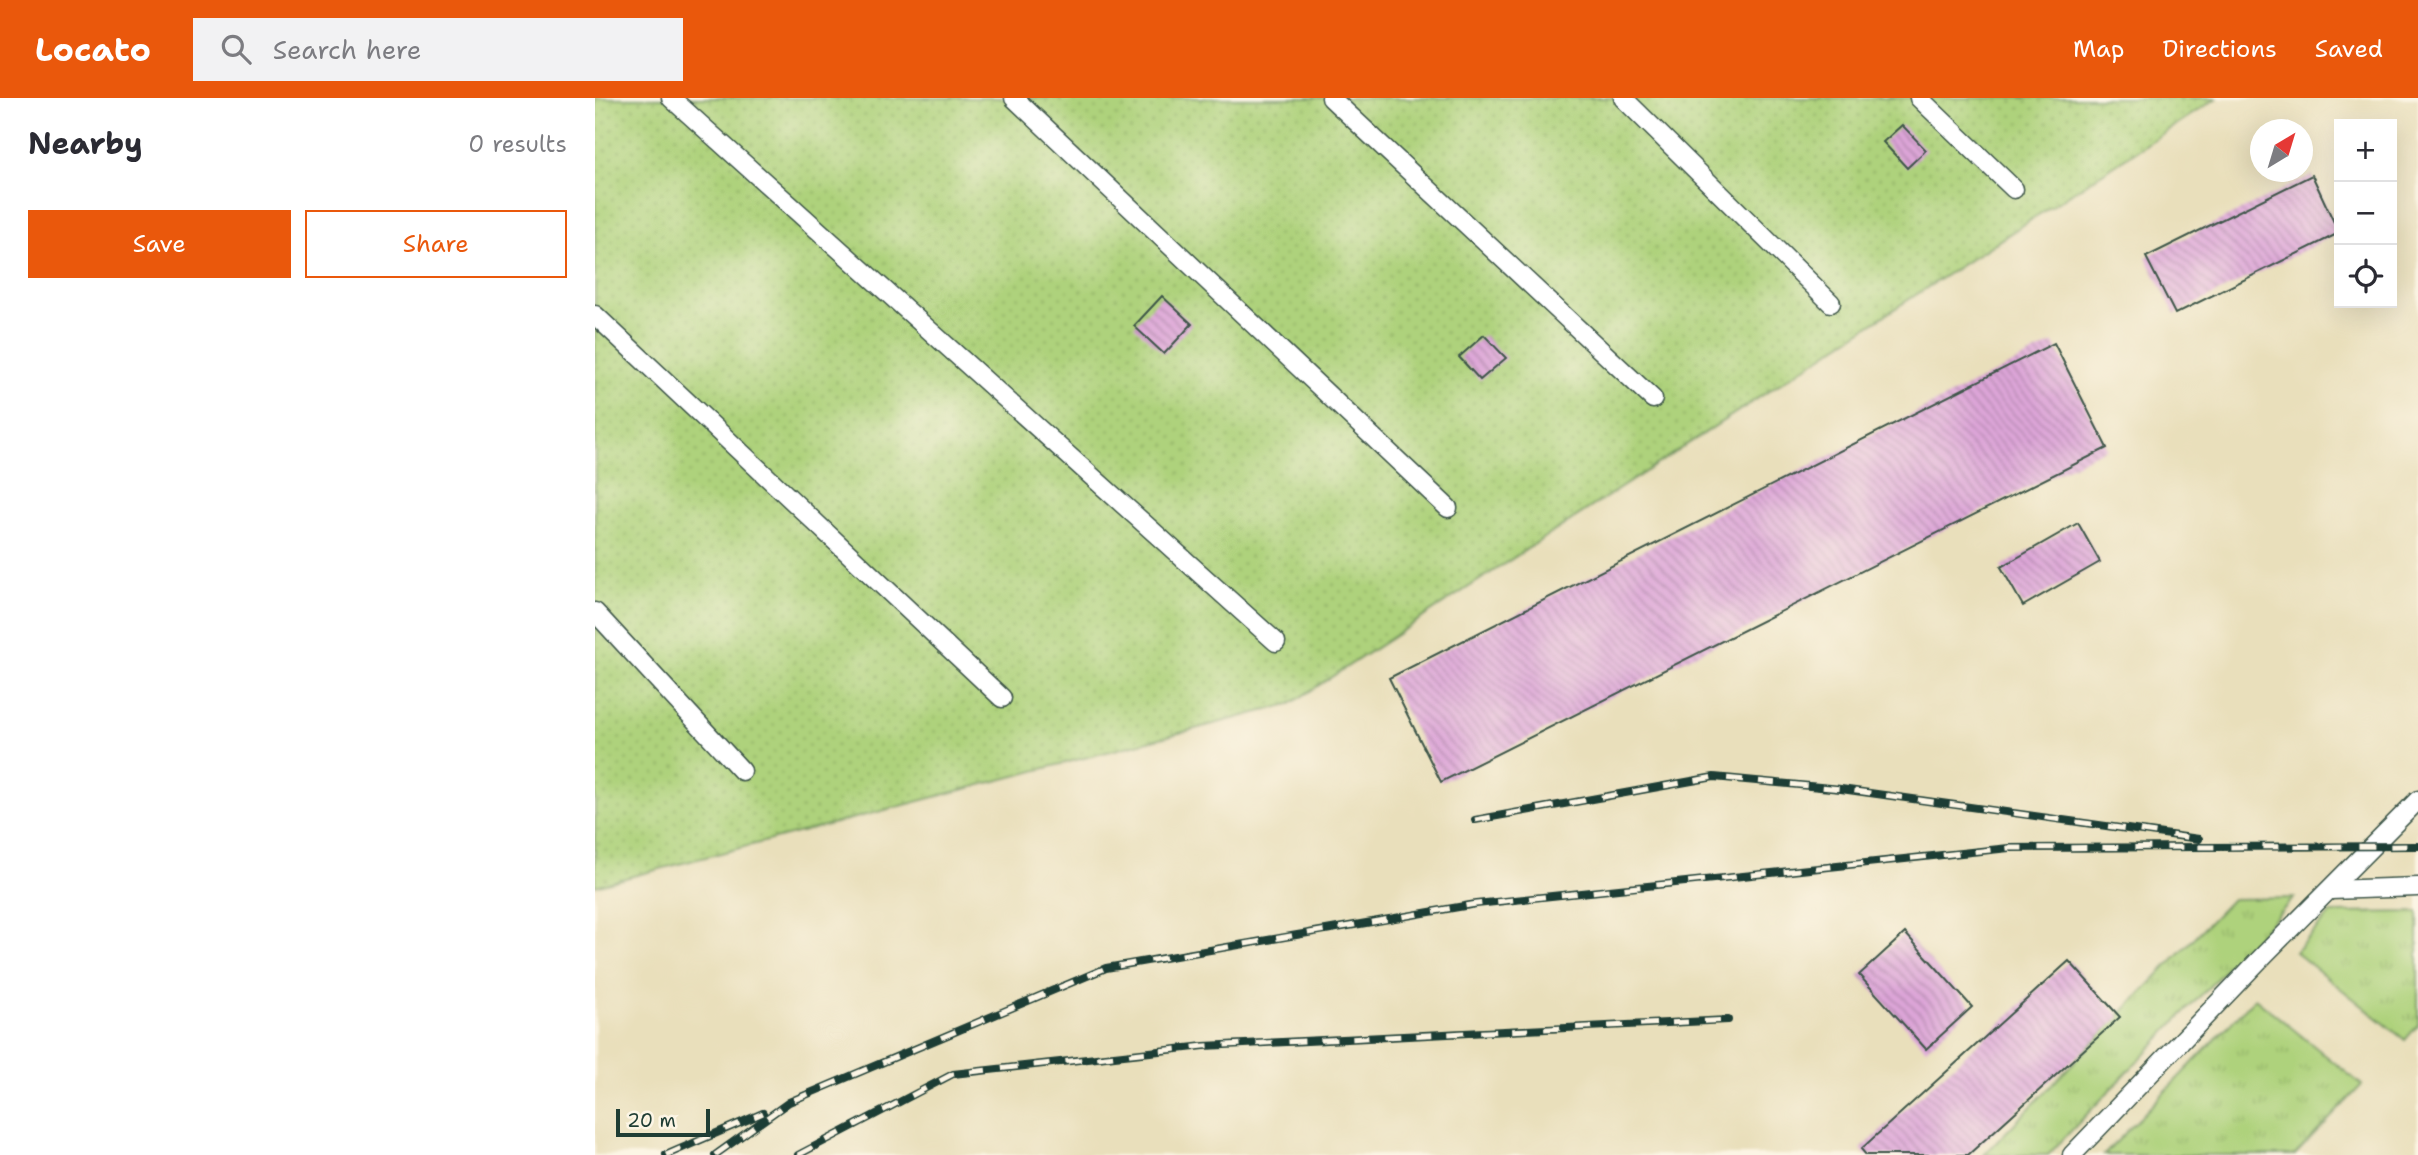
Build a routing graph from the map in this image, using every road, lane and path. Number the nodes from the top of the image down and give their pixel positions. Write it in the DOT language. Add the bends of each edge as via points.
graph roads {
  1 [pos="671,98"];
  2 [pos="1014,98"];
  3 [pos="1331,98"];
  4 [pos="1623,98"];
  5 [pos="1919,98"];
  6 [pos="2014,189"];
  7 [pos="1831,303"];
  8 [pos="595,315"];
  9 [pos="1653,399"];
  10 [pos="1448,508"];
  11 [pos="595,612"];
  12 [pos="1276,642"];
  13 [pos="1002,698"];
  14 [pos="742,771"];
  15 [pos="2418,800"];
  16 [pos="2418,887"];
  17 [pos="2330,890"];
  18 [pos="2072,1155"];
  1 -- 12 [label="lane"];
  2 -- 10 [label="lane"];
  3 -- 9 [label="lane"];
  4 -- 7 [label="lane"];
  5 -- 6 [label="lane"];
  8 -- 13 [label="lane"];
  11 -- 14 [label="lane"];
  15 -- 17 [label="lane"];
  16 -- 17 [label="lane"];
  17 -- 18 [label="lane"];
}
